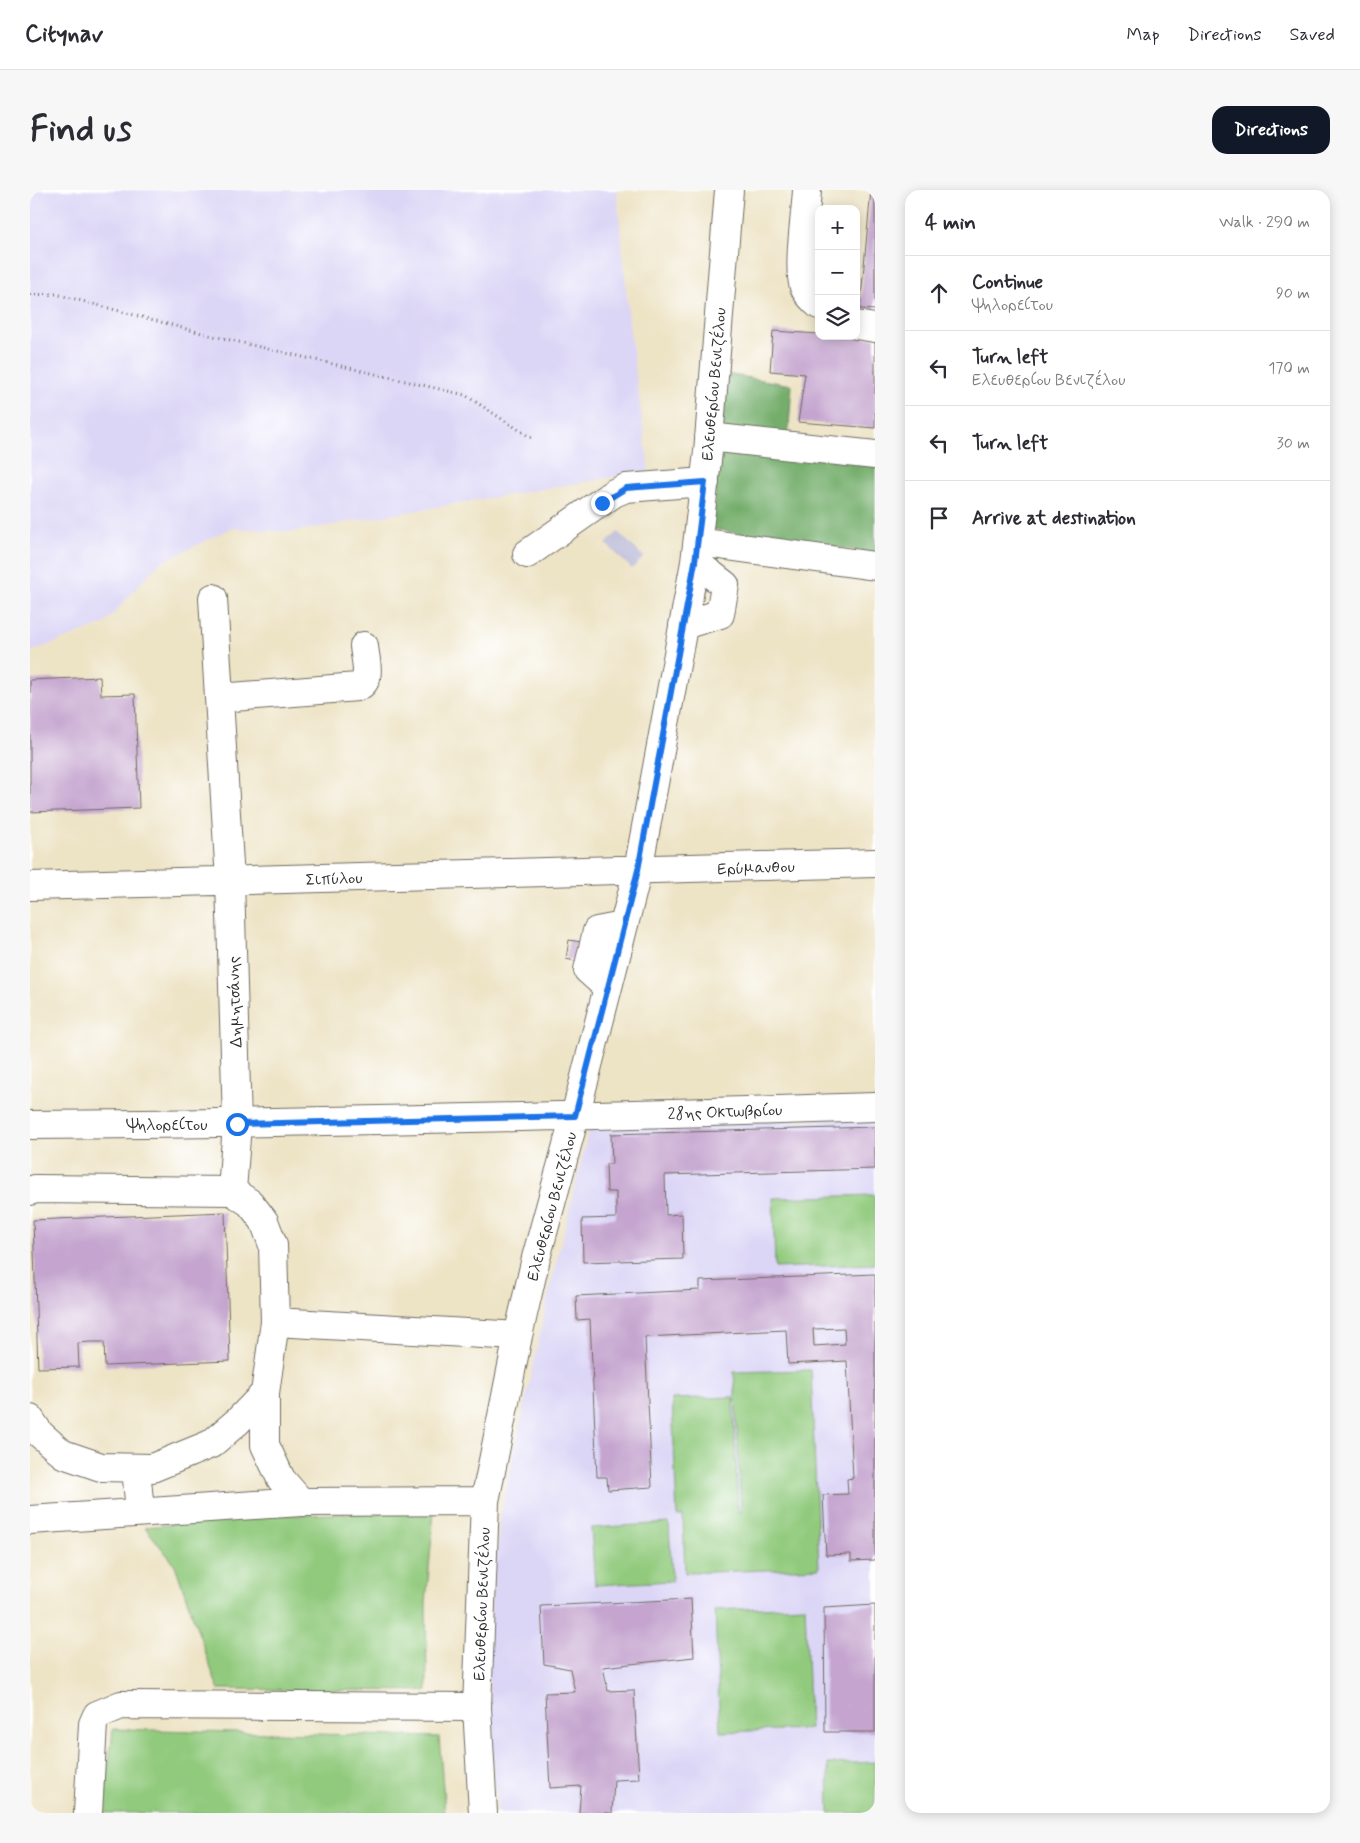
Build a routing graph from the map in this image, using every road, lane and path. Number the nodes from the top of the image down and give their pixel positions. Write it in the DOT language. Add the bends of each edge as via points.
graph roads {
  1 [pos="729,190"];
  2 [pos="807,190"];
  3 [pos="30,295"];
  4 [pos="815,302"];
  5 [pos="860,326"];
  6 [pos="875,328"];
  7 [pos="709,437"];
  8 [pos="533,439"];
  9 [pos="875,455"];
  10 [pos="705,482"];
  11 [pos="696,552"];
  12 [pos="527,554"];
  13 [pos="875,566"];
  14 [pos="213,598"];
  15 [pos="364,646"];
  16 [pos="220,698"];
  17 [pos="875,863"];
  18 [pos="638,870"];
  19 [pos="230,881"];
  20 [pos="30,886"];
  21 [pos="875,1107"];
  22 [pos="575,1116"];
  23 [pos="237,1124"];
  24 [pos="30,1125"];
  25 [pos="30,1191"];
  26 [pos="232,1191"];
  27 [pos="275,1322"];
  28 [pos="518,1336"];
  29 [pos="265,1393"];
  30 [pos="30,1419"];
  31 [pos="136,1468"];
  32 [pos="301,1502"];
  33 [pos="485,1502"];
  34 [pos="140,1512"];
  35 [pos="30,1520"];
  36 [pos="477,1707"];
  37 [pos="88,1813"];
  38 [pos="483,1813"];
  1 -- 7 [label="street, Ελευθερίου Βενιζέλου"];
  2 -- 4 [label="street" via="801,274 804,288"];
  3 -- 8 [label="path" via="56,294 209,335 465,395"];
  5 -- 6 [label="street"];
  7 -- 9 [label="street"];
  7 -- 10 [label="street, Ελευθερίου Βενιζέλου"];
  10 -- 11 [label="street, Ελευθερίου Βενιζέλου"];
  10 -- 12 [label="street" via="626,488"];
  11 -- 13 [label="street"];
  11 -- 18 [label="street, Ελευθερίου Βενιζέλου"];
  14 -- 16 [label="street, Δημητσάνης"];
  15 -- 16 [label="street" via="367,677 357,687"];
  16 -- 19 [label="street, Δημητσάνης"];
  17 -- 18 [label="street, Ερύμανθου"];
  18 -- 19 [label="street, Σιπύλου"];
  18 -- 22 [label="street, Ελευθερίου Βενιζέλου"];
  19 -- 20 [label="street, Σιπύλου"];
  19 -- 23 [label="street, Δημητσάνης"];
  21 -- 22 [label="street, 28ης Οκτωβρίου"];
  22 -- 23 [label="street, Ψηλορείτου"];
  22 -- 28 [label="street, Ελευθερίου Βενιζέλου"];
  23 -- 24 [label="street, Ψηλορείτου"];
  23 -- 26 [label="street, Δημητσάνης"];
  25 -- 26 [label="street"];
  26 -- 27 [label="street" via="250,1203 264,1221 273,1245"];
  27 -- 28 [label="street"];
  27 -- 29 [label="street"];
  28 -- 33 [label="street, Ελευθερίου Βενιζέλου"];
  29 -- 31 [label="street" via="212,1444 152,1468"];
  29 -- 32 [label="street" via="265,1445 282,1479"];
  30 -- 31 [label="street" via="40,1434 63,1454 102,1467"];
  31 -- 34 [label="street"];
  32 -- 33 [label="street"];
  32 -- 34 [label="street"];
  33 -- 36 [label="street, Ελευθερίου Βενιζέλου"];
  34 -- 35 [label="street"];
  36 -- 37 [label="street" via="120,1705 97,1715 93,1724"];
  36 -- 38 [label="street, Ελευθερίου Βενιζέλου"];
}
